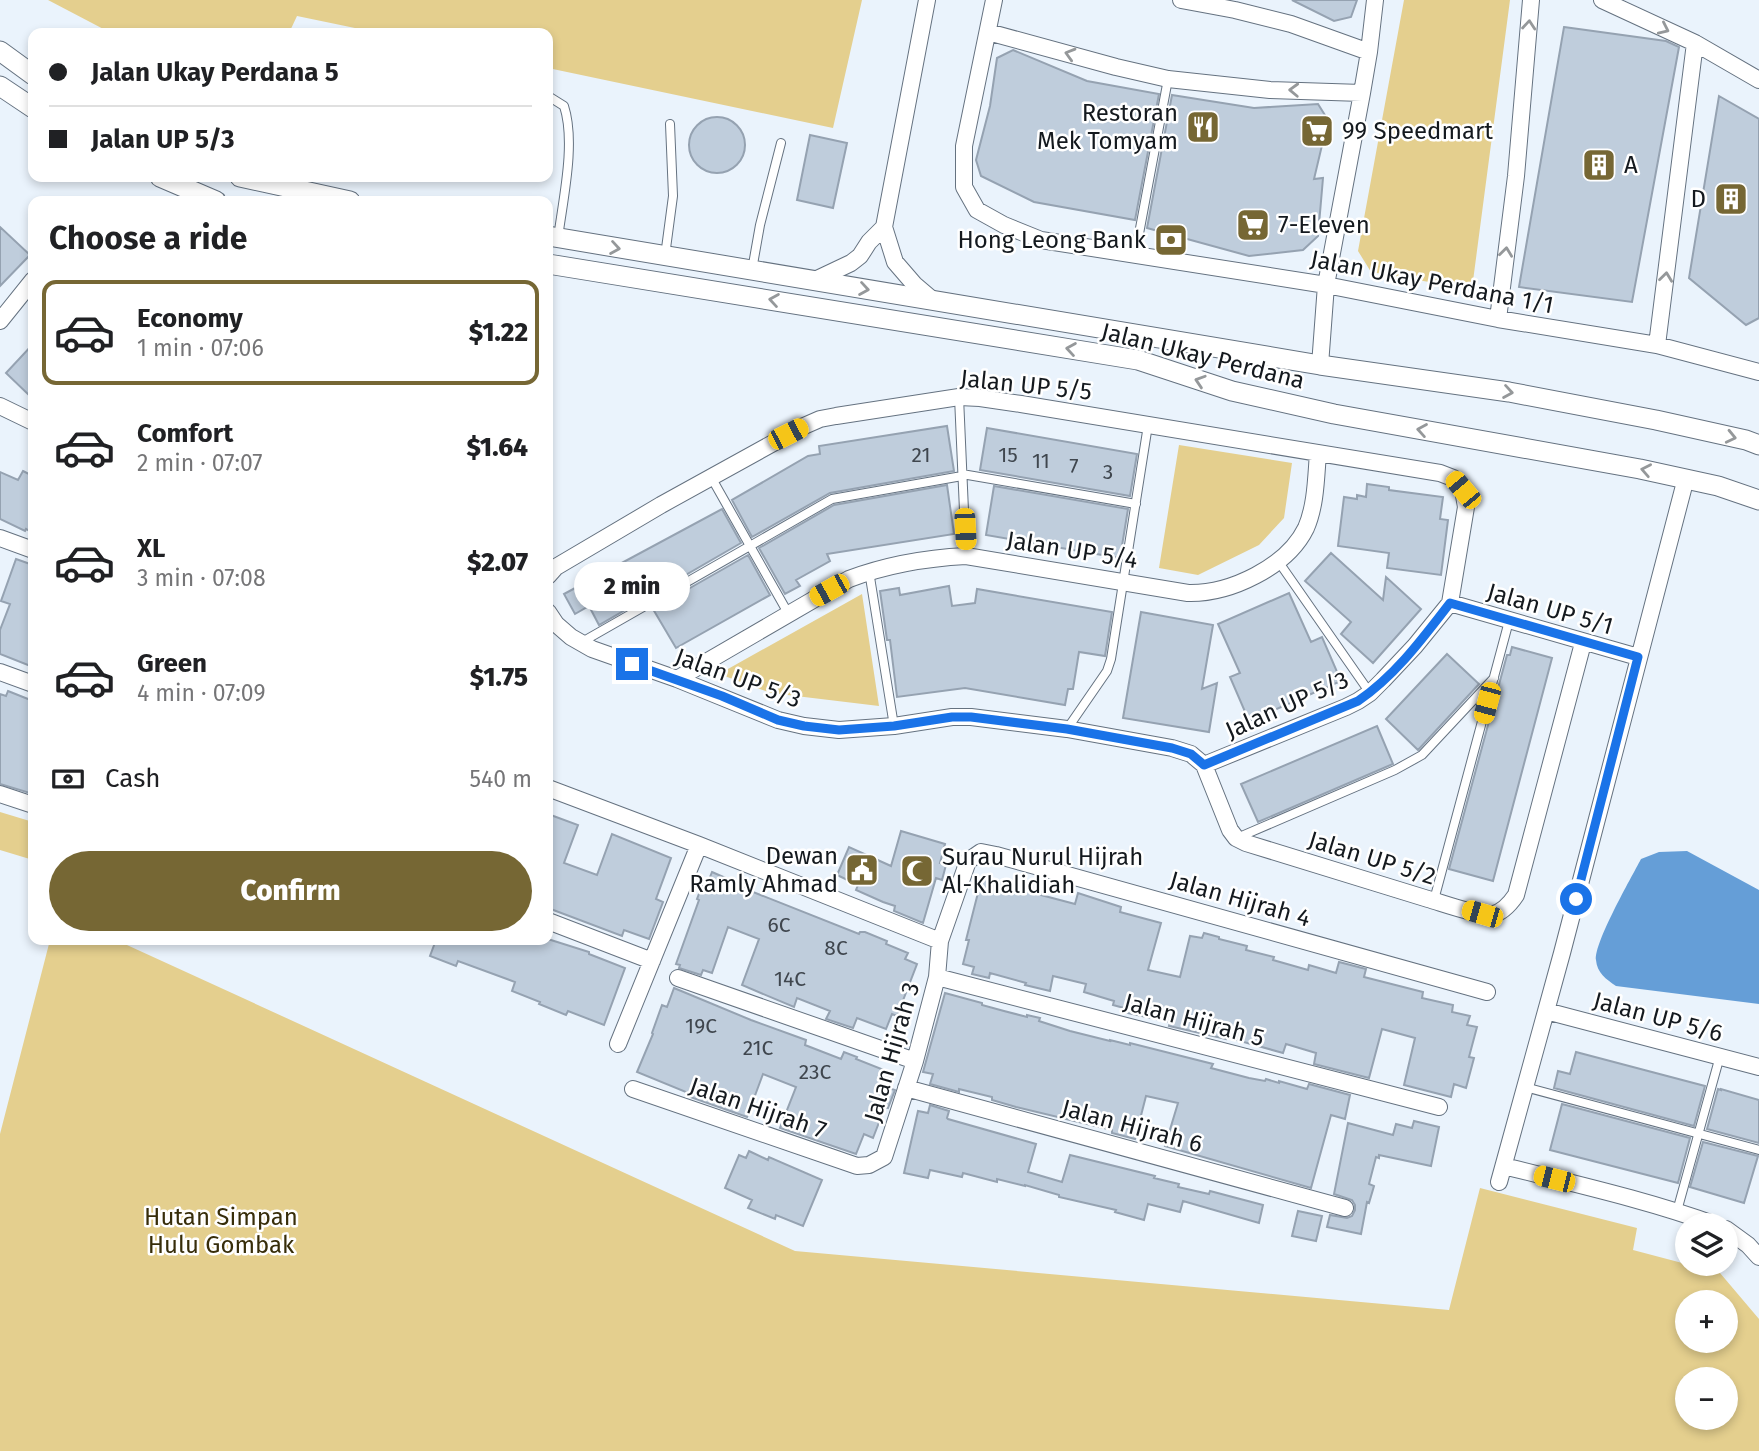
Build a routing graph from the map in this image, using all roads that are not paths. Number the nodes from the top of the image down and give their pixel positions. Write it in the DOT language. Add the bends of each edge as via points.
graph roads {
  1 [pos="927,0"];
  2 [pos="994,0"];
  3 [pos="1181,0"];
  4 [pos="1375,0"];
  5 [pos="1531,0"];
  6 [pos="1602,0"];
  7 [pos="988,32"];
  8 [pos="1695,43"];
  9 [pos="0,51"];
  10 [pos="1369,52"];
  11 [pos="28,71"];
  12 [pos="1168,79"];
  13 [pos="1759,80"];
  14 [pos="0,86"];
  15 [pos="1362,93"];
  16 [pos="553,99"];
  17 [pos="28,105"];
  18 [pos="670,124"];
  19 [pos="781,143"];
  20 [pos="172,182"];
  21 [pos="263,182"];
  22 [pos="204,196"];
  23 [pos="327,196"];
  24 [pos="884,227"];
  25 [pos="553,237"];
  26 [pos="1135,255"];
  27 [pos="665,256"];
  28 [pos="553,265"];
  29 [pos="752,270"];
  30 [pos="813,281"];
  31 [pos="1326,285"];
  32 [pos="28,286"];
  33 [pos="934,301"];
  34 [pos="1498,319"];
  35 [pos="0,321"];
  36 [pos="1657,345"];
  37 [pos="1320,365"];
  38 [pos="1759,372"];
  39 [pos="959,397"];
  40 [pos="0,406"];
  41 [pos="28,420"];
  42 [pos="1148,425"];
  43 [pos="1759,444"];
  44 [pos="1318,453"];
  45 [pos="962,475"];
  46 [pos="711,477"];
  47 [pos="1453,478"];
  48 [pos="1686,478"];
  49 [pos="1759,500"];
  50 [pos="1136,504"];
  51 [pos="0,538"];
  52 [pos="750,547"];
  53 [pos="28,548"];
  54 [pos="966,556"];
  55 [pos="1278,561"];
  56 [pos="553,570"];
  57 [pos="869,571"];
  58 [pos="1124,582"];
  59 [pos="1450,603"];
  60 [pos="788,614"];
  61 [pos="553,620"];
  62 [pos="1509,621"];
  63 [pos="581,643"];
  64 [pos="1583,643"];
  65 [pos="1638,657"];
  66 [pos="0,672"];
  67 [pos="1494,678"];
  68 [pos="677,679"];
  69 [pos="28,682"];
  70 [pos="1370,693"];
  71 [pos="894,726"];
  72 [pos="1067,729"];
  73 [pos="1204,765"];
  74 [pos="553,790"];
  75 [pos="0,794"];
  76 [pos="28,803"];
  77 [pos="1236,838"];
  78 [pos="698,845"];
  79 [pos="981,852"];
  80 [pos="1433,900"];
  81 [pos="553,923"];
  82 [pos="940,941"];
  83 [pos="652,961"];
  84 [pos="937,977"];
  85 [pos="678,978"];
  86 [pos="1487,992"];
  87 [pos="1546,1011"];
  88 [pos="618,1044"];
  89 [pos="1720,1056"];
  90 [pos="915,1061"];
  91 [pos="1759,1067"];
  92 [pos="1525,1087"];
  93 [pos="906,1088"];
  94 [pos="633,1089"];
  95 [pos="1439,1107"];
  96 [pos="1699,1133"];
  97 [pos="1759,1150"];
  98 [pos="869,1165"];
  99 [pos="1504,1166"];
  100 [pos="1499,1182"];
  101 [pos="1345,1208"];
  102 [pos="1677,1211"];
  103 [pos="1683,1213"];
  104 [pos="1738,1238"];
  105 [pos="1759,1257"];
  1 -- 24 [label="street"];
  2 -- 7 [label="street"];
  3 -- 10 [label="street" via="1291,24"];
  4 -- 10 [label="street"];
  34 -- 5 [label="street, one-way"];
  6 -- 8 [label="street, one-way"];
  12 -- 7 [label="street, one-way"];
  7 -- 26 [label="street, Jalan Ukay Perdana 1/1" via="964,146 964,187 977,210 1041,240"];
  8 -- 13 [label="street"];
  36 -- 8 [label="street, one-way"];
  9 -- 11 [label="street"];
  10 -- 15 [label="street"];
  15 -- 12 [label="street, one-way" via="1270,90"];
  12 -- 26 [label="lane"];
  14 -- 17 [label="street"];
  15 -- 31 [label="street"];
  16 -- 25 [label="lane" via="564,106 570,140"];
  18 -- 27 [label="lane" via="673,196"];
  19 -- 29 [label="lane"];
  20 -- 22 [label="street"];
  21 -- 23 [label="street"];
  24 -- 30 [label="street" via="851,263"];
  24 -- 33 [label="street" via="895,262"];
  25 -- 27 [label="street, Jalan Ukay Perdana, one-way"];
  26 -- 31 [label="street, Jalan Ukay Perdana 1/1"];
  27 -- 29 [label="street, Jalan Ukay Perdana"];
  48 -- 28 [label="street, Jalan Ukay Perdana, one-way" via="1334,414 1232,391 1138,360"];
  29 -- 30 [label="street, Jalan Ukay Perdana"];
  30 -- 33 [label="street, Jalan Ukay Perdana, one-way"];
  31 -- 34 [label="street, Jalan Ukay Perdana 1/1"];
  31 -- 37 [label="street"];
  32 -- 35 [label="street"];
  33 -- 37 [label="street, Jalan Ukay Perdana"];
  34 -- 36 [label="street, Jalan Ukay Perdana 1/1"];
  36 -- 38 [label="street, Jalan Ukay Perdana 1/1"];
  37 -- 43 [label="street, Jalan Ukay Perdana, one-way" via="1509,392"];
  39 -- 42 [label="street, Jalan UP 5/5"];
  39 -- 45 [label="lane"];
  39 -- 46 [label="street, Jalan UP 5/5" via="820,419"];
  40 -- 41 [label="street"];
  42 -- 44 [label="street, Jalan UP 5/5"];
  42 -- 50 [label="lane"];
  44 -- 47 [label="street, Jalan UP 5/5" via="1440,472"];
  44 -- 55 [label="street, Jalan UP 5/4" via="1312,509 1305,528"];
  45 -- 50 [label="lane"];
  45 -- 52 [label="lane" via="832,499"];
  45 -- 54 [label="lane"];
  46 -- 52 [label="lane"];
  46 -- 56 [label="street, Jalan UP 5/5"];
  47 -- 59 [label="street, Jalan UP 5/3" via="1463,490 1466,507"];
  48 -- 49 [label="street, Jalan Ukay Perdana"];
  48 -- 65 [label="street"];
  50 -- 58 [label="lane"];
  51 -- 53 [label="street"];
  52 -- 60 [label="lane"];
  52 -- 63 [label="lane"];
  54 -- 57 [label="street, Jalan UP 5/4"];
  54 -- 58 [label="street, Jalan UP 5/4"];
  55 -- 58 [label="street, Jalan UP 5/4" via="1232,586 1206,593"];
  55 -- 70 [label="lane"];
  57 -- 60 [label="street, Jalan UP 5/4"];
  57 -- 71 [label="lane"];
  58 -- 72 [label="lane" via="1107,671"];
  59 -- 62 [label="street, Jalan UP 5/1"];
  59 -- 70 [label="street, Jalan UP 5/3"];
  60 -- 68 [label="street, Jalan UP 5/4"];
  61 -- 63 [label="street, Jalan UP 5/3"];
  62 -- 64 [label="street, Jalan UP 5/1"];
  62 -- 67 [label="lane"];
  63 -- 68 [label="street, Jalan UP 5/3"];
  64 -- 65 [label="street, Jalan UP 5/1"];
  64 -- 80 [label="street, Jalan UP 5/2" via="1516,895 1492,915"];
  65 -- 87 [label="street"];
  66 -- 69 [label="street"];
  67 -- 77 [label="lane" via="1422,755"];
  67 -- 80 [label="lane"];
  68 -- 71 [label="street, Jalan UP 5/3" via="804,726 839,730"];
  70 -- 73 [label="street, Jalan UP 5/3"];
  71 -- 72 [label="street, Jalan UP 5/3" via="971,717"];
  72 -- 73 [label="street, Jalan UP 5/3" via="1172,748 1191,754"];
  73 -- 77 [label="street"];
  74 -- 78 [label="street"];
  75 -- 76 [label="street"];
  77 -- 80 [label="street, Jalan UP 5/2"];
  78 -- 82 [label="street"];
  78 -- 83 [label="street"];
  79 -- 82 [label="street, Jalan Hijrah 3" via="968,861"];
  79 -- 86 [label="street, Jalan Hijrah 4"];
  81 -- 83 [label="street"];
  82 -- 84 [label="street, Jalan Hijrah 3"];
  83 -- 88 [label="street"];
  84 -- 90 [label="street, Jalan Hijrah 3"];
  84 -- 95 [label="street, Jalan Hijrah 5"];
  85 -- 90 [label="street"];
  87 -- 89 [label="street, Jalan UP 5/6"];
  87 -- 92 [label="street"];
  89 -- 91 [label="street, Jalan UP 5/6"];
  89 -- 96 [label="lane"];
  90 -- 93 [label="street, Jalan Hijrah 3"];
  92 -- 96 [label="lane"];
  92 -- 99 [label="street"];
  93 -- 98 [label="street, Jalan Hijrah 3" via="884,1157"];
  93 -- 101 [label="street, Jalan Hijrah 6"];
  94 -- 98 [label="street, Jalan Hijrah 7" via="857,1166"];
  96 -- 97 [label="lane"];
  96 -- 102 [label="lane"];
  99 -- 100 [label="street"];
  99 -- 102 [label="street"];
  102 -- 103 [label="street"];
  104 -- 105 [label="street"];
}
